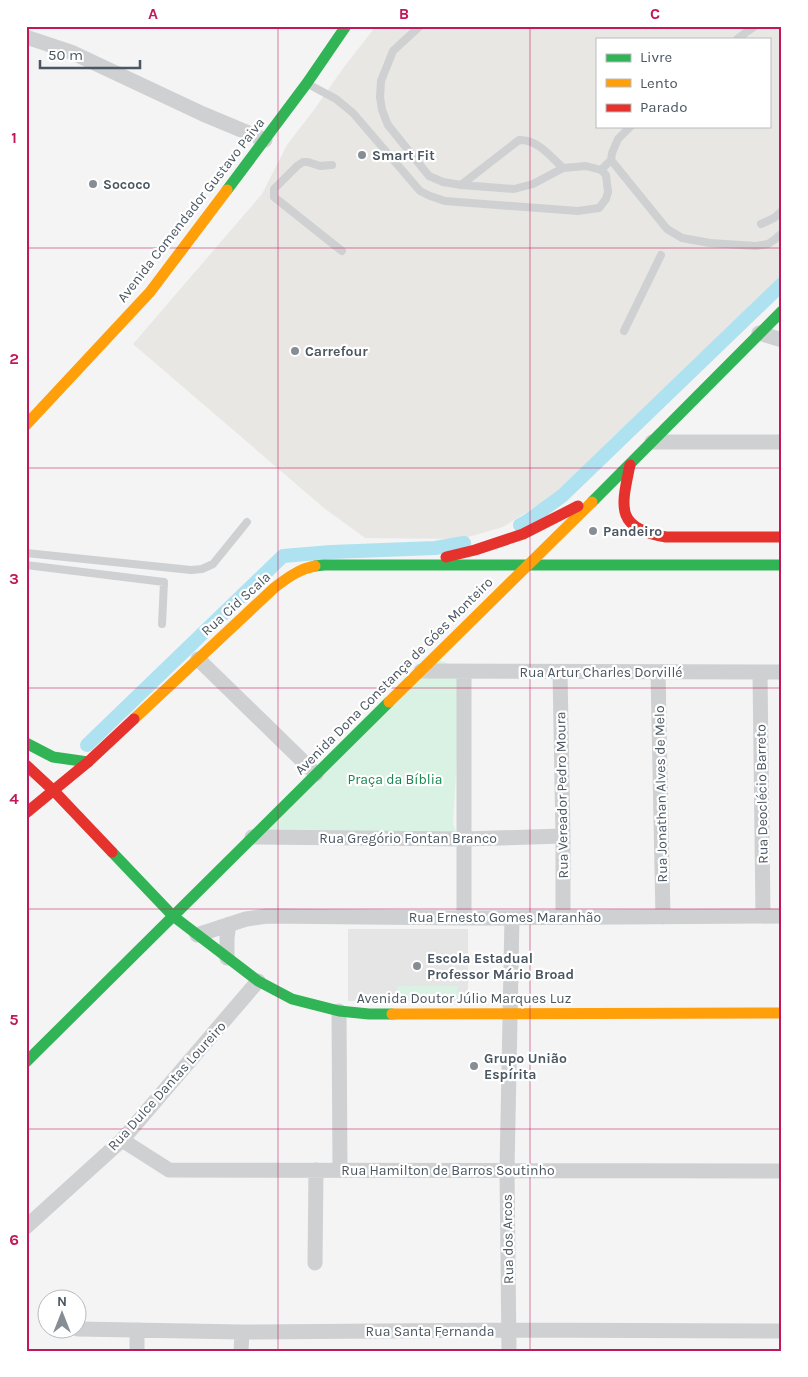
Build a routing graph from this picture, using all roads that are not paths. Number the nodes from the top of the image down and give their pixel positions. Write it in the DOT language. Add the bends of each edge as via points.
graph roads {
  1 [pos="346,26"];
  2 [pos="420,26"];
  3 [pos="755,26"];
  4 [pos="26,37"];
  5 [pos="738,38"];
  6 [pos="307,84"];
  7 [pos="628,128"];
  8 [pos="265,140"];
  9 [pos="611,160"];
  10 [pos="332,166"];
  11 [pos="563,168"];
  12 [pos="601,170"];
  13 [pos="461,185"];
  14 [pos="782,211"];
  15 [pos="762,224"];
  16 [pos="782,232"];
  17 [pos="342,251"];
  18 [pos="661,255"];
  19 [pos="782,311"];
  20 [pos="624,331"];
  21 [pos="760,333"];
  22 [pos="782,340"];
  23 [pos="26,425"];
  24 [pos="652,442"];
  25 [pos="782,442"];
  26 [pos="630,465"];
  27 [pos="600,494"];
  28 [pos="247,522"];
  29 [pos="666,537"];
  30 [pos="782,537"];
  31 [pos="26,553"];
  32 [pos="414,564"];
  33 [pos="667,564"];
  34 [pos="26,565"];
  35 [pos="782,565"];
  36 [pos="526,566"];
  37 [pos="162,624"];
  38 [pos="198,659"];
  39 [pos="421,671"];
  40 [pos="464,672"];
  41 [pos="560,672"];
  42 [pos="658,672"];
  43 [pos="760,672"];
  44 [pos="782,672"];
  45 [pos="26,743"];
  46 [pos="88,762"];
  47 [pos="26,765"];
  48 [pos="316,774"];
  49 [pos="54,791"];
  50 [pos="26,813"];
  51 [pos="563,836"];
  52 [pos="252,837"];
  53 [pos="465,839"];
  54 [pos="173,916"];
  55 [pos="764,916"];
  56 [pos="782,916"];
  57 [pos="563,917"];
  58 [pos="663,917"];
  59 [pos="464,918"];
  60 [pos="512,918"];
  61 [pos="229,924"];
  62 [pos="197,935"];
  63 [pos="227,958"];
  64 [pos="258,981"];
  65 [pos="339,1011"];
  66 [pos="782,1012"];
  67 [pos="510,1014"];
  68 [pos="26,1062"];
  69 [pos="122,1140"];
  70 [pos="316,1170"];
  71 [pos="340,1170"];
  72 [pos="507,1170"];
  73 [pos="782,1171"];
  74 [pos="26,1227"];
  75 [pos="316,1263"];
  76 [pos="88,1329"];
  77 [pos="137,1330"];
  78 [pos="508,1330"];
  79 [pos="782,1331"];
  80 [pos="242,1332"];
  81 [pos="137,1351"];
  82 [pos="241,1351"];
  83 [pos="509,1351"];
  1 -- 6 [label="main road, Avenida Comendador Gustavo Paiva"];
  2 -- 13 [label="lane" via="393,51 381,82 382,110 388,125 429,176"];
  3 -- 5 [label="lane"];
  4 -- 8 [label="street" via="70,52"];
  6 -- 8 [label="main road, Avenida Comendador Gustavo Paiva"];
  6 -- 12 [label="lane" via="336,99 353,113 420,191 446,201 588,211 598,208 606,199 606,175"];
  7 -- 9 [label="lane" via="618,139"];
  8 -- 23 [label="main road, Avenida Comendador Gustavo Paiva" via="150,292"];
  9 -- 12 [label="lane"];
  9 -- 16 [label="lane" via="667,229 682,238 756,246 768,244"];
  10 -- 17 [label="lane" via="303,162 274,189 273,194"];
  11 -- 12 [label="lane" via="586,166"];
  11 -- 13 [label="lane" via="533,184 514,189"];
  11 -- 13 [label="lane" via="536,144 518,140"];
  14 -- 15 [label="lane"];
  18 -- 20 [label="lane"];
  19 -- 21 [label="main road, Avenida Dona Constança de Góes Monteiro"];
  21 -- 22 [label="street"];
  21 -- 24 [label="main road, Avenida Dona Constança de Góes Monteiro"];
  24 -- 25 [label="street"];
  24 -- 26 [label="main road, Avenida Dona Constança de Góes Monteiro"];
  26 -- 27 [label="main road, Avenida Dona Constança de Góes Monteiro"];
  26 -- 29 [label="main road" via="624,506 630,526 651,536"];
  27 -- 32 [label="main road" via="523,534 475,550"];
  27 -- 36 [label="main road, Avenida Dona Constança de Góes Monteiro"];
  28 -- 31 [label="lane" via="213,564 202,569"];
  29 -- 30 [label="main road"];
  29 -- 33 [label="main road"];
  32 -- 36 [label="main road, Rua Cid Scala"];
  32 -- 38 [label="main road, Rua Cid Scala" via="304,568 274,588"];
  33 -- 35 [label="main road, Rua Cid Scala"];
  33 -- 36 [label="main road, Rua Cid Scala"];
  34 -- 37 [label="lane" via="164,582"];
  36 -- 39 [label="main road, Avenida Dona Constança de Góes Monteiro"];
  38 -- 46 [label="main road, Rua Cid Scala"];
  38 -- 48 [label="street"];
  39 -- 40 [label="street, Rua Artur Charles Dorvillé"];
  39 -- 48 [label="main road, Avenida Dona Constança de Góes Monteiro"];
  40 -- 41 [label="street, Rua Artur Charles Dorvillé"];
  40 -- 53 [label="street"];
  41 -- 42 [label="street, Rua Artur Charles Dorvillé"];
  41 -- 51 [label="street, Rua Vereador Pedro Moura"];
  42 -- 43 [label="street, Rua Artur Charles Dorvillé"];
  42 -- 58 [label="street, Rua Jonathan Alves de Melo"];
  43 -- 44 [label="street, Rua Artur Charles Dorvillé"];
  43 -- 55 [label="street, Rua Deoclécio Barreto"];
  45 -- 46 [label="main road" via="53,757"];
  46 -- 49 [label="main road, Rua Cid Scala"];
  47 -- 49 [label="main road, Avenida Doutor Júlio Marques Luz"];
  48 -- 52 [label="main road, Avenida Dona Constança de Góes Monteiro"];
  49 -- 50 [label="main road, Rua Cid Scala"];
  49 -- 54 [label="main road, Avenida Doutor Júlio Marques Luz"];
  51 -- 53 [label="street, Rua Gregório Fontan Branco"];
  51 -- 57 [label="street, Rua Vereador Pedro Moura"];
  52 -- 53 [label="street, Rua Gregório Fontan Branco"];
  52 -- 54 [label="main road, Avenida Dona Constança de Góes Monteiro"];
  53 -- 59 [label="street"];
  54 -- 62 [label="main road, Avenida Doutor Júlio Marques Luz"];
  54 -- 68 [label="main road, Avenida Dona Constança de Góes Monteiro"];
  55 -- 56 [label="street, Rua Ernesto Gomes Maranhão"];
  55 -- 58 [label="street, Rua Ernesto Gomes Maranhão"];
  57 -- 58 [label="street, Rua Ernesto Gomes Maranhão"];
  57 -- 60 [label="street, Rua Ernesto Gomes Maranhão"];
  59 -- 60 [label="street, Rua Ernesto Gomes Maranhão"];
  59 -- 61 [label="street, Rua Ernesto Gomes Maranhão" via="267,916"];
  60 -- 67 [label="street, Rua dos Arcos"];
  61 -- 62 [label="street, Rua Ernesto Gomes Maranhão"];
  61 -- 63 [label="street"];
  62 -- 63 [label="main road, Avenida Doutor Júlio Marques Luz"];
  63 -- 64 [label="main road, Avenida Doutor Júlio Marques Luz"];
  64 -- 65 [label="main road, Avenida Doutor Júlio Marques Luz" via="292,999"];
  64 -- 69 [label="street, Rua Dulce Dantas Loureiro"];
  65 -- 67 [label="main road, Avenida Doutor Júlio Marques Luz"];
  65 -- 71 [label="street"];
  66 -- 67 [label="main road, Avenida Doutor Júlio Marques Luz"];
  67 -- 72 [label="street, Rua dos Arcos"];
  69 -- 70 [label="street, Rua Hamilton de Barros Soutinho" via="169,1170"];
  69 -- 74 [label="street, Rua Dulce Dantas Loureiro"];
  70 -- 71 [label="street, Rua Hamilton de Barros Soutinho"];
  70 -- 75 [label="street"];
  71 -- 72 [label="street, Rua Hamilton de Barros Soutinho"];
  72 -- 73 [label="street, Rua Hamilton de Barros Soutinho"];
  72 -- 78 [label="street, Rua dos Arcos"];
  76 -- 77 [label="street, Rua Santa Fernanda"];
  77 -- 80 [label="street, Rua Santa Fernanda"];
  77 -- 81 [label="street"];
  78 -- 79 [label="street, Rua Santa Fernanda"];
  78 -- 80 [label="street, Rua Santa Fernanda"];
  78 -- 83 [label="street, Rua dos Arcos"];
  80 -- 82 [label="street"];
}
